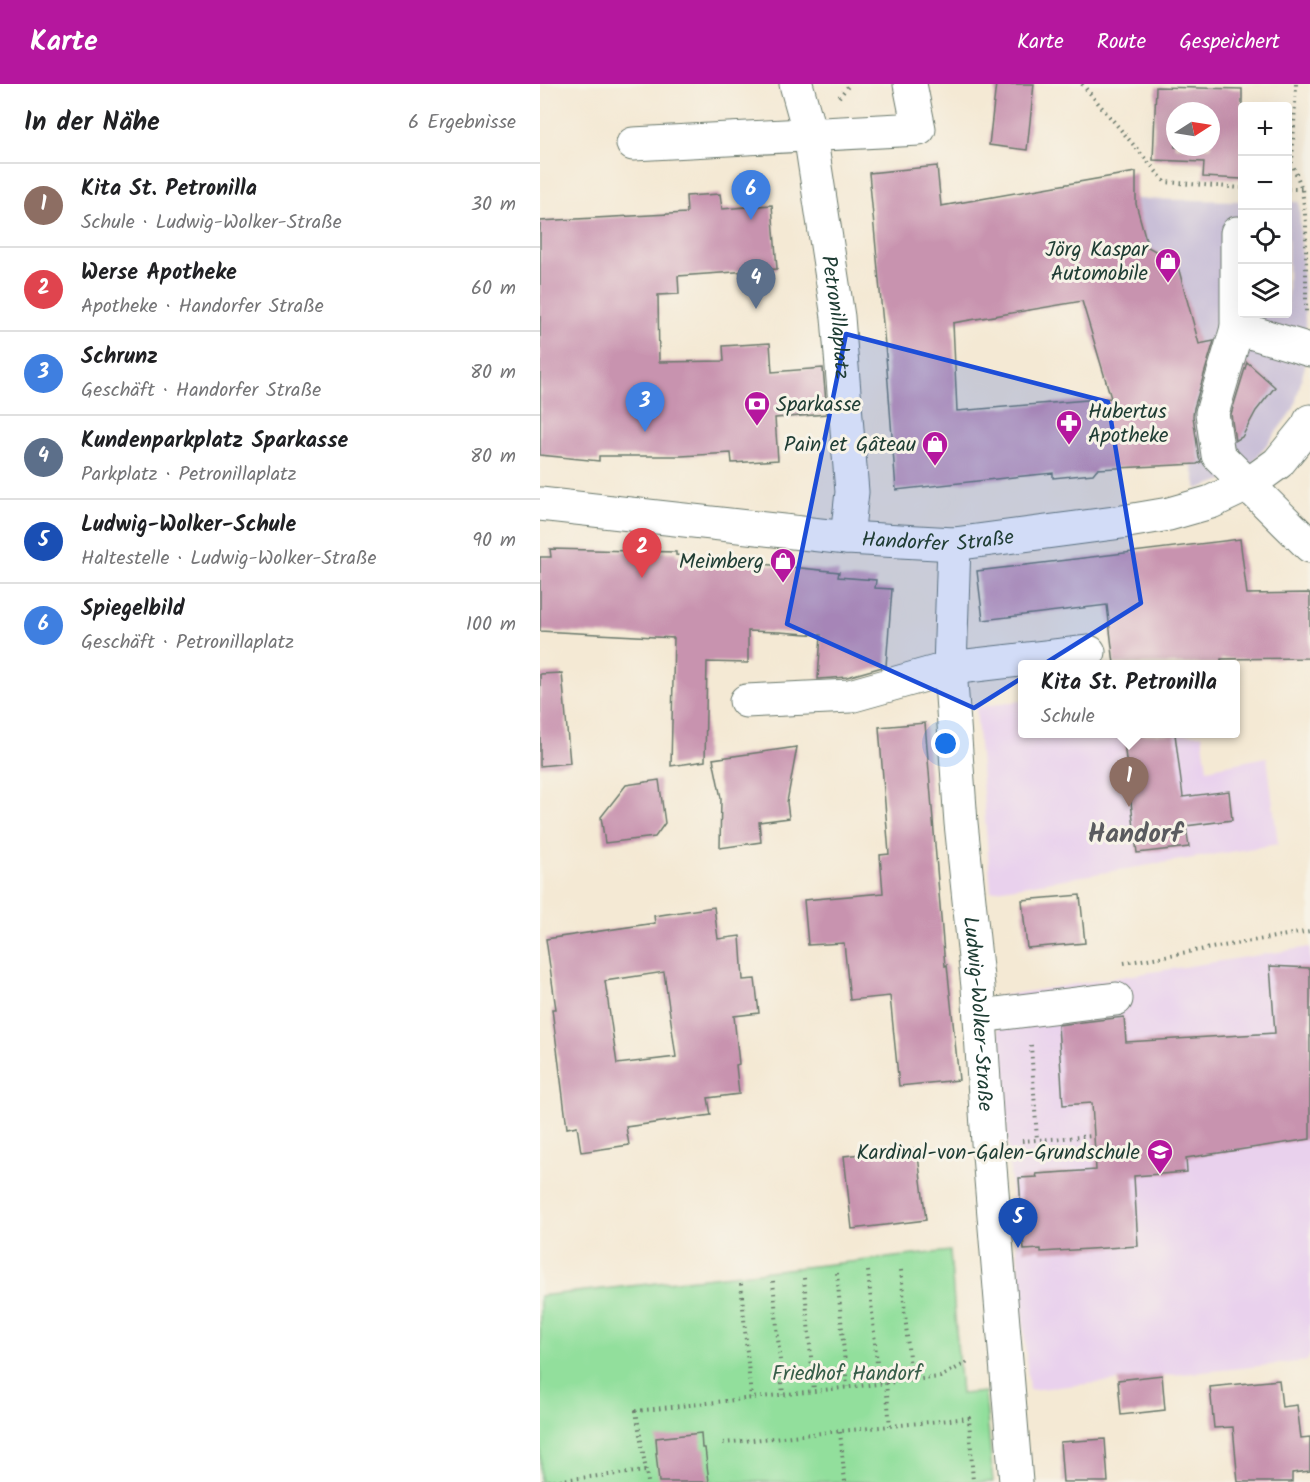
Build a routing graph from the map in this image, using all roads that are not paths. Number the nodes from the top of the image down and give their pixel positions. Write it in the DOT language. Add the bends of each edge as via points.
graph roads {
  1 [pos="796,84"];
  2 [pos="910,84"];
  3 [pos="810,134"];
  4 [pos="633,144"];
  5 [pos="1237,233"];
  6 [pos="1237,328"];
  7 [pos="1308,349"];
  8 [pos="1309,424"];
  9 [pos="1249,484"];
  10 [pos="540,504"];
  11 [pos="847,538"];
  12 [pos="954,544"];
  13 [pos="1310,546"];
  14 [pos="1089,652"];
  15 [pos="1018,660"];
  16 [pos="1020,660"];
  17 [pos="950,668"];
  18 [pos="746,701"];
  19 [pos="1116,999"];
  20 [pos="980,1016"];
  21 [pos="1016,1482"];
  1 -- 3 [label="street, Petronillaplatz"];
  2 -- 3 [label="street" via="919,129"];
  3 -- 4 [label="street"];
  3 -- 11 [label="street, Petronillaplatz" via="838,317 852,492"];
  5 -- 6 [label="street"];
  6 -- 7 [label="street"];
  6 -- 9 [label="street" via="1212,413 1218,455"];
  8 -- 9 [label="street, Handorfer Straße" via="1278,463"];
  9 -- 12 [label="street, Handorfer Straße" via="1211,502 1169,514"];
  9 -- 13 [label="street"];
  10 -- 11 [label="street, Handorfer Straße"];
  11 -- 12 [label="street, Handorfer Straße"];
  12 -- 17 [label="street, Ludwig-Wolker-Straße"];
  14 -- 16 [label="street"];
  15 -- 17 [label="street"];
  17 -- 18 [label="street" via="850,696"];
  17 -- 20 [label="street, Ludwig-Wolker-Straße"];
  19 -- 20 [label="street"];
  20 -- 21 [label="street, Ludwig-Wolker-Straße"];
}
